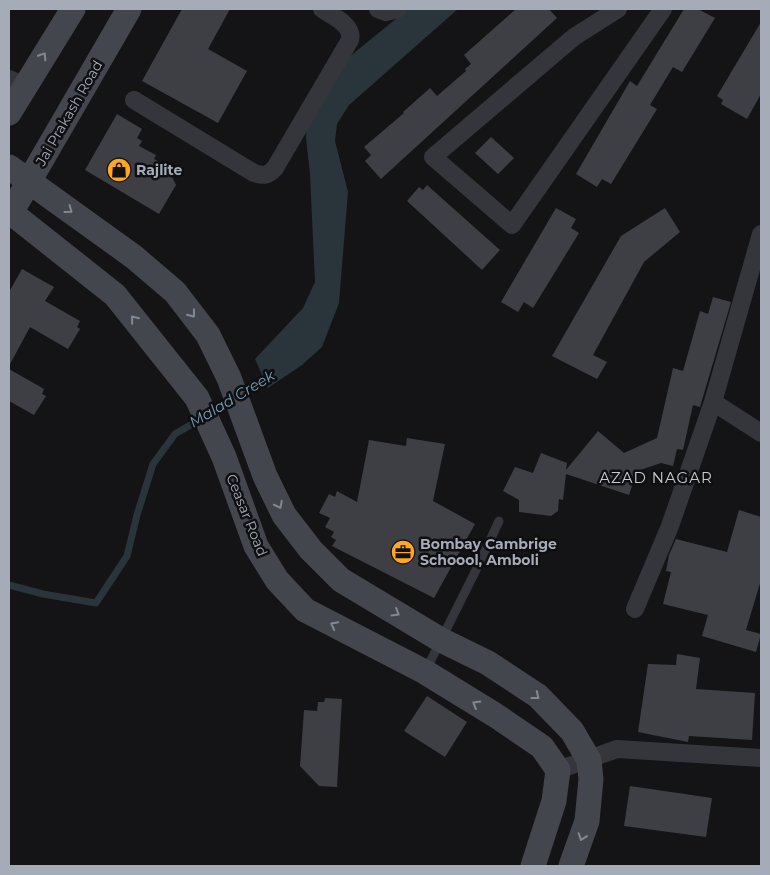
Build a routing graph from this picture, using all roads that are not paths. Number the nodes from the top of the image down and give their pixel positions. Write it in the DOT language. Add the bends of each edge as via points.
graph roads {
  1 [pos="73,9"];
  2 [pos="129,9"];
  3 [pos="322,9"];
  4 [pos="378,9"];
  5 [pos="398,9"];
  6 [pos="618,9"];
  7 [pos="663,9"];
  8 [pos="16,82"];
  9 [pos="134,100"];
  10 [pos="9,113"];
  11 [pos="9,167"];
  12 [pos="30,181"];
  13 [pos="9,213"];
  14 [pos="761,234"];
  15 [pos="713,402"];
  16 [pos="761,433"];
  17 [pos="264,476"];
  18 [pos="236,491"];
  19 [pos="499,521"];
  20 [pos="635,609"];
  21 [pos="441,640"];
  22 [pos="425,672"];
  23 [pos="761,758"];
  24 [pos="589,760"];
  25 [pos="558,770"];
  26 [pos="533,866"];
  27 [pos="571,866"];
  8 -- 1 [label="main road, one-way"];
  2 -- 12 [label="main road, Jai Prakash Road"];
  3 -- 9 [label="street" via="349,28 352,34 269,174 254,173"];
  4 -- 5 [label="street" via="386,12"];
  6 -- 7 [label="street" via="574,37 433,156 512,225"];
  8 -- 10 [label="main road"];
  11 -- 12 [label="main road"];
  12 -- 13 [label="main road, Jai Prakash Road"];
  12 -- 17 [label="main road, one-way" via="176,292 208,335 231,382"];
  18 -- 13 [label="main road, Ceasar Road, one-way" via="197,398 115,295"];
  14 -- 15 [label="street"];
  15 -- 16 [label="street"];
  15 -- 20 [label="street" via="670,526"];
  17 -- 18 [label="main road"];
  17 -- 21 [label="main road, one-way" via="284,515 311,550 341,580"];
  22 -- 18 [label="main road, Ceasar Road, one-way" via="305,610 277,580 256,546"];
  19 -- 21 [label="lane"];
  21 -- 22 [label="lane"];
  21 -- 24 [label="main road, one-way" via="488,663 538,696 572,730"];
  25 -- 22 [label="main road, Ceasar Road, one-way" via="542,747"];
  23 -- 24 [label="street" via="617,749"];
  24 -- 25 [label="street"];
  24 -- 27 [label="main road, one-way" via="591,779 587,821"];
  25 -- 26 [label="main road" via="554,801"];
}
